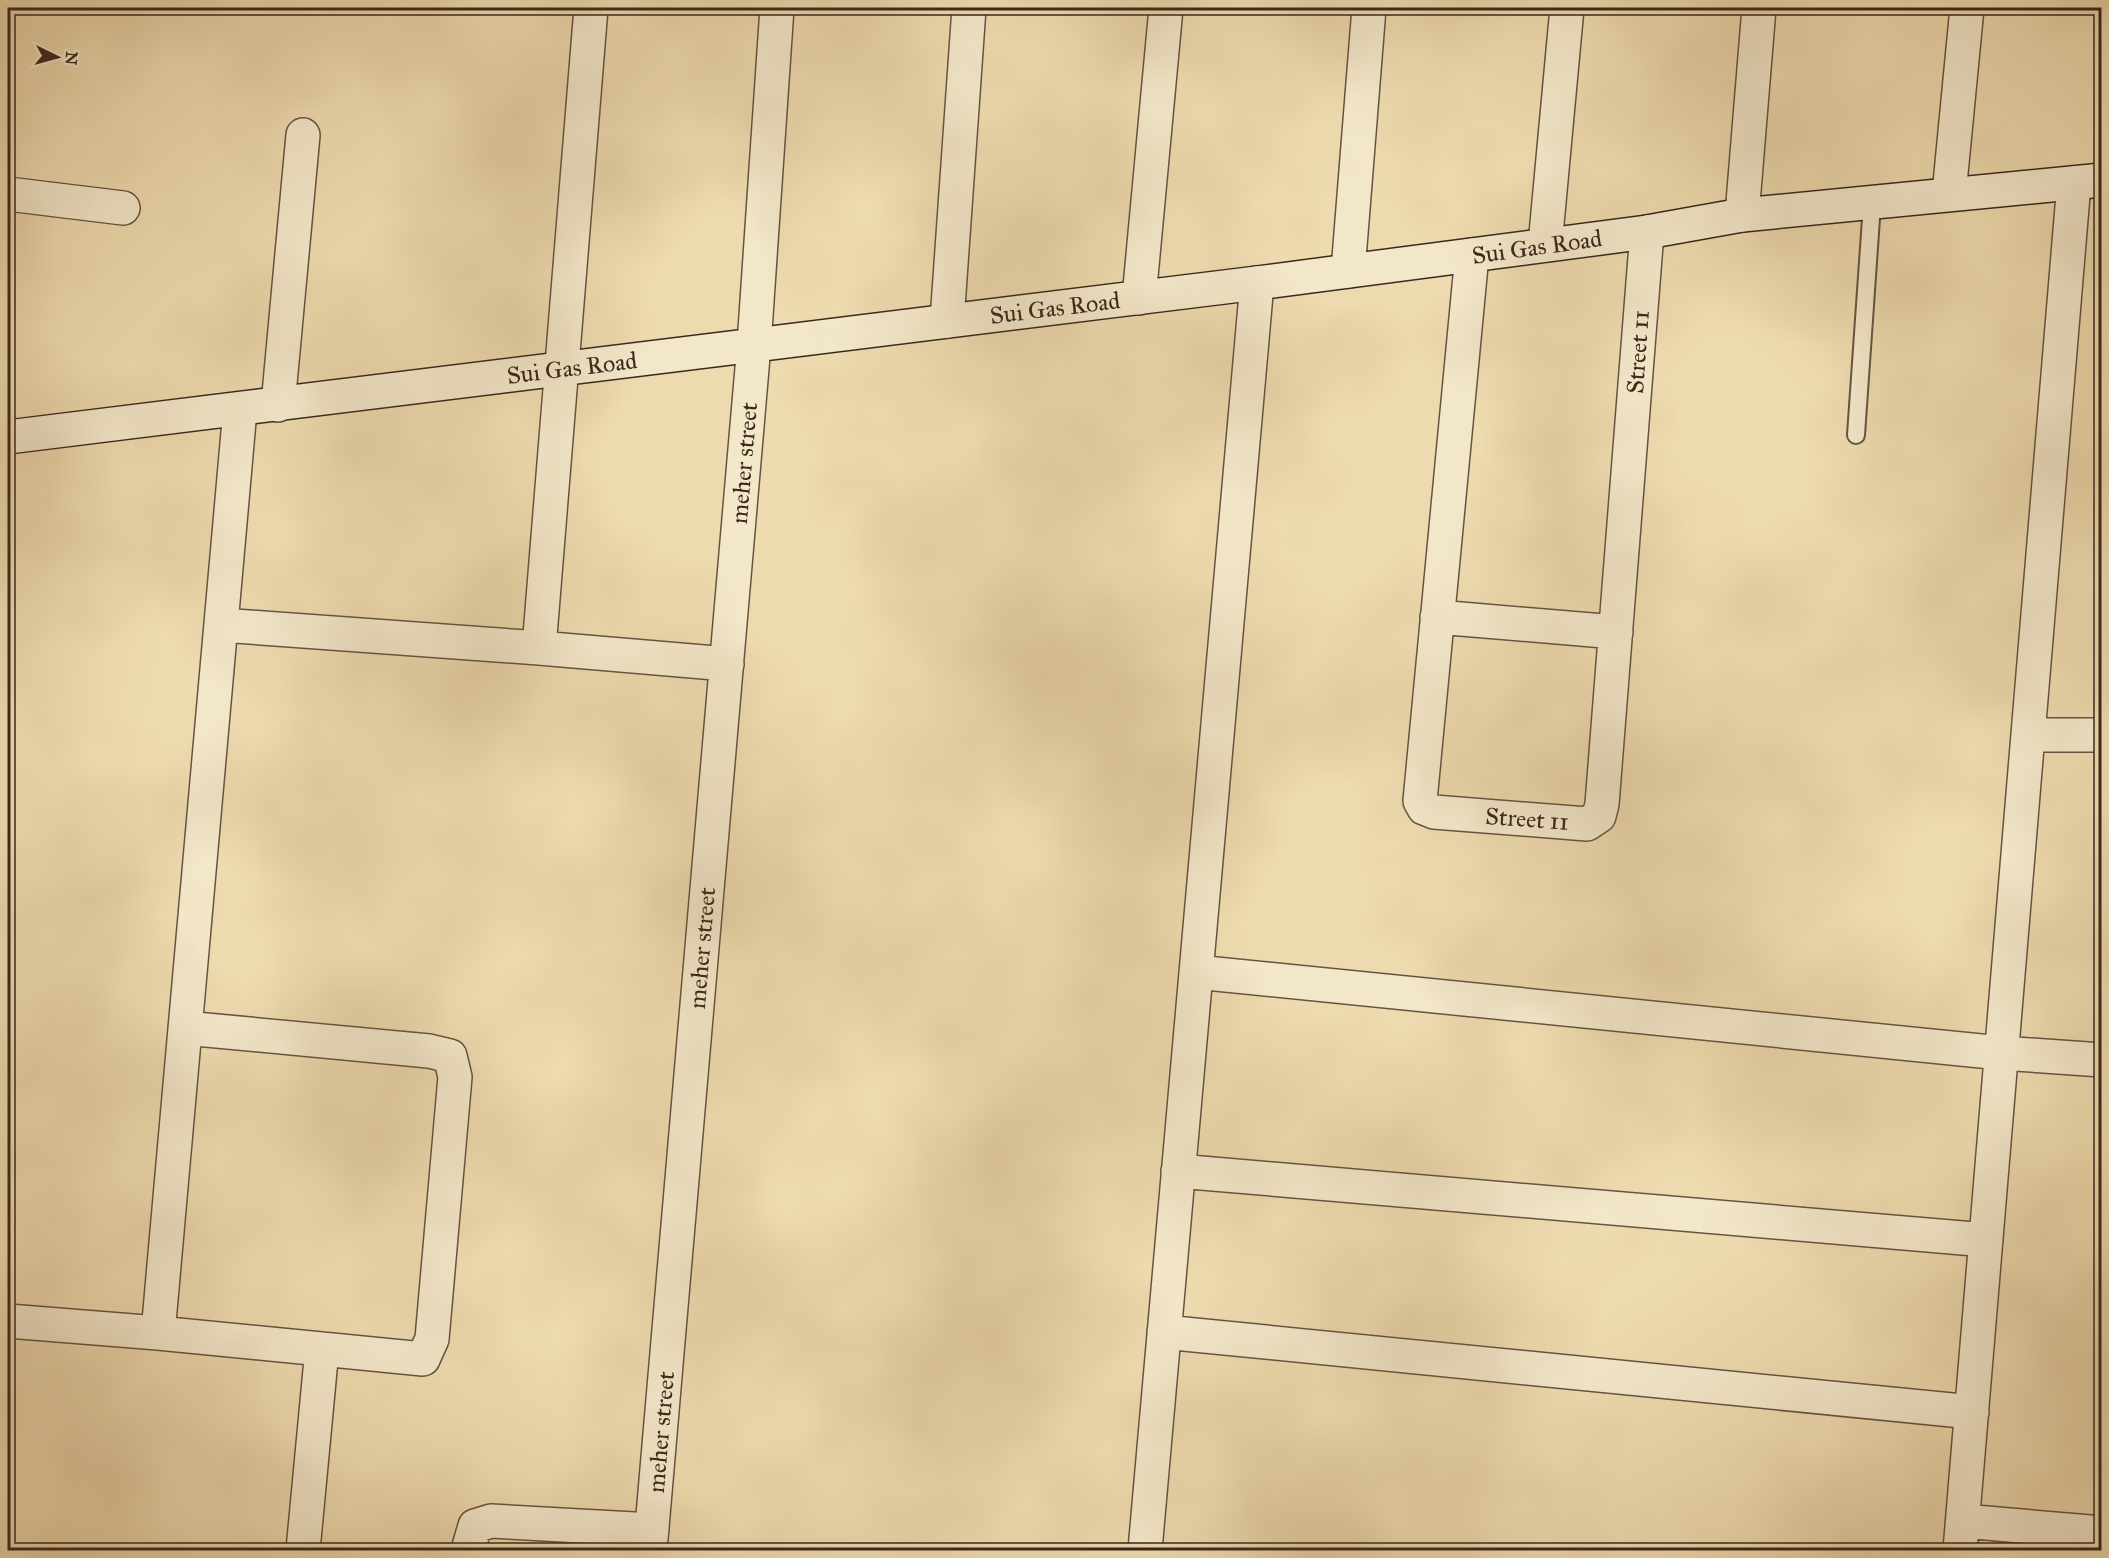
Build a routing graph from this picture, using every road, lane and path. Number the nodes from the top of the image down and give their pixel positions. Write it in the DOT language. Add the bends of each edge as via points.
graph roads {
  1 [pos="591,8"];
  2 [pos="777,8"];
  3 [pos="969,8"];
  4 [pos="1166,8"];
  5 [pos="1369,8"];
  6 [pos="1567,8"];
  7 [pos="1759,8"];
  8 [pos="1967,8"];
  9 [pos="303,135"];
  10 [pos="2088,182"];
  11 [pos="8,194"];
  12 [pos="1949,194"];
  13 [pos="1872,204"];
  14 [pos="123,208"];
  15 [pos="1742,215"];
  16 [pos="1647,232"];
  17 [pos="1545,245"];
  18 [pos="1472,255"];
  19 [pos="1348,271"];
  20 [pos="1257,283"];
  21 [pos="1139,298"];
  22 [pos="947,321"];
  23 [pos="754,345"];
  24 [pos="561,369"];
  25 [pos="278,405"];
  26 [pos="240,410"];
  27 [pos="1856,435"];
  28 [pos="8,438"];
  29 [pos="1437,617"];
  30 [pos="221,625"];
  31 [pos="1616,632"];
  32 [pos="539,648"];
  33 [pos="727,664"];
  34 [pos="2028,735"];
  35 [pos="2102,735"];
  36 [pos="1196,972"];
  37 [pos="185,1028"];
  38 [pos="2001,1053"];
  39 [pos="2102,1060"];
  40 [pos="1179,1171"];
  41 [pos="1986,1240"];
  42 [pos="8,1321"];
  43 [pos="1164,1332"];
  44 [pos="158,1333"];
  45 [pos="322,1349"];
  46 [pos="1972,1412"];
  47 [pos="2102,1533"];
  48 [pos="1961,1536"];
  49 [pos="651,1540"];
  50 [pos="303,1551"];
  51 [pos="468,1551"];
  52 [pos="1145,1551"];
  1 -- 24 [label="street"];
  2 -- 23 [label="street, meher street"];
  3 -- 22 [label="street"];
  4 -- 21 [label="street"];
  5 -- 19 [label="street"];
  6 -- 17 [label="street"];
  7 -- 15 [label="street"];
  8 -- 12 [label="street"];
  9 -- 25 [label="street"];
  10 -- 12 [label="street, Sui Gas Road"];
  10 -- 34 [label="street"];
  11 -- 14 [label="street"];
  12 -- 13 [label="street, Sui Gas Road"];
  13 -- 15 [label="street, Sui Gas Road"];
  13 -- 27 [label="lane"];
  15 -- 16 [label="street, Sui Gas Road"];
  16 -- 17 [label="street, Sui Gas Road"];
  16 -- 31 [label="street, Street 11"];
  17 -- 18 [label="street, Sui Gas Road"];
  18 -- 19 [label="street, Sui Gas Road"];
  18 -- 29 [label="street, Street 11"];
  19 -- 20 [label="street, Sui Gas Road"];
  20 -- 21 [label="street, Sui Gas Road"];
  20 -- 36 [label="street"];
  21 -- 22 [label="street, Sui Gas Road"];
  22 -- 23 [label="street, Sui Gas Road"];
  23 -- 24 [label="street, Sui Gas Road"];
  23 -- 33 [label="street, meher street"];
  24 -- 25 [label="street, Sui Gas Road"];
  24 -- 32 [label="street"];
  25 -- 26 [label="street, Sui Gas Road"];
  26 -- 28 [label="street, Sui Gas Road"];
  26 -- 30 [label="street"];
  29 -- 31 [label="street"];
  29 -- 31 [label="street, Street 11" via="1420,801 1424,808 1434,812 1587,824 1599,816"];
  30 -- 32 [label="street"];
  30 -- 37 [label="street"];
  32 -- 33 [label="street"];
  33 -- 49 [label="street, meher street"];
  34 -- 35 [label="street"];
  34 -- 38 [label="street"];
  36 -- 38 [label="street"];
  36 -- 40 [label="street"];
  37 -- 44 [label="street"];
  37 -- 45 [label="street" via="450,1056 455,1077 432,1339 423,1359"];
  38 -- 39 [label="street"];
  38 -- 41 [label="street"];
  40 -- 41 [label="street"];
  40 -- 43 [label="street"];
  41 -- 46 [label="street"];
  42 -- 44 [label="street"];
  43 -- 46 [label="street"];
  43 -- 52 [label="street"];
  44 -- 45 [label="street"];
  45 -- 50 [label="street"];
  46 -- 48 [label="street"];
  47 -- 48 [label="street"];
  49 -- 51 [label="street" via="491,1521 475,1526"];
}
